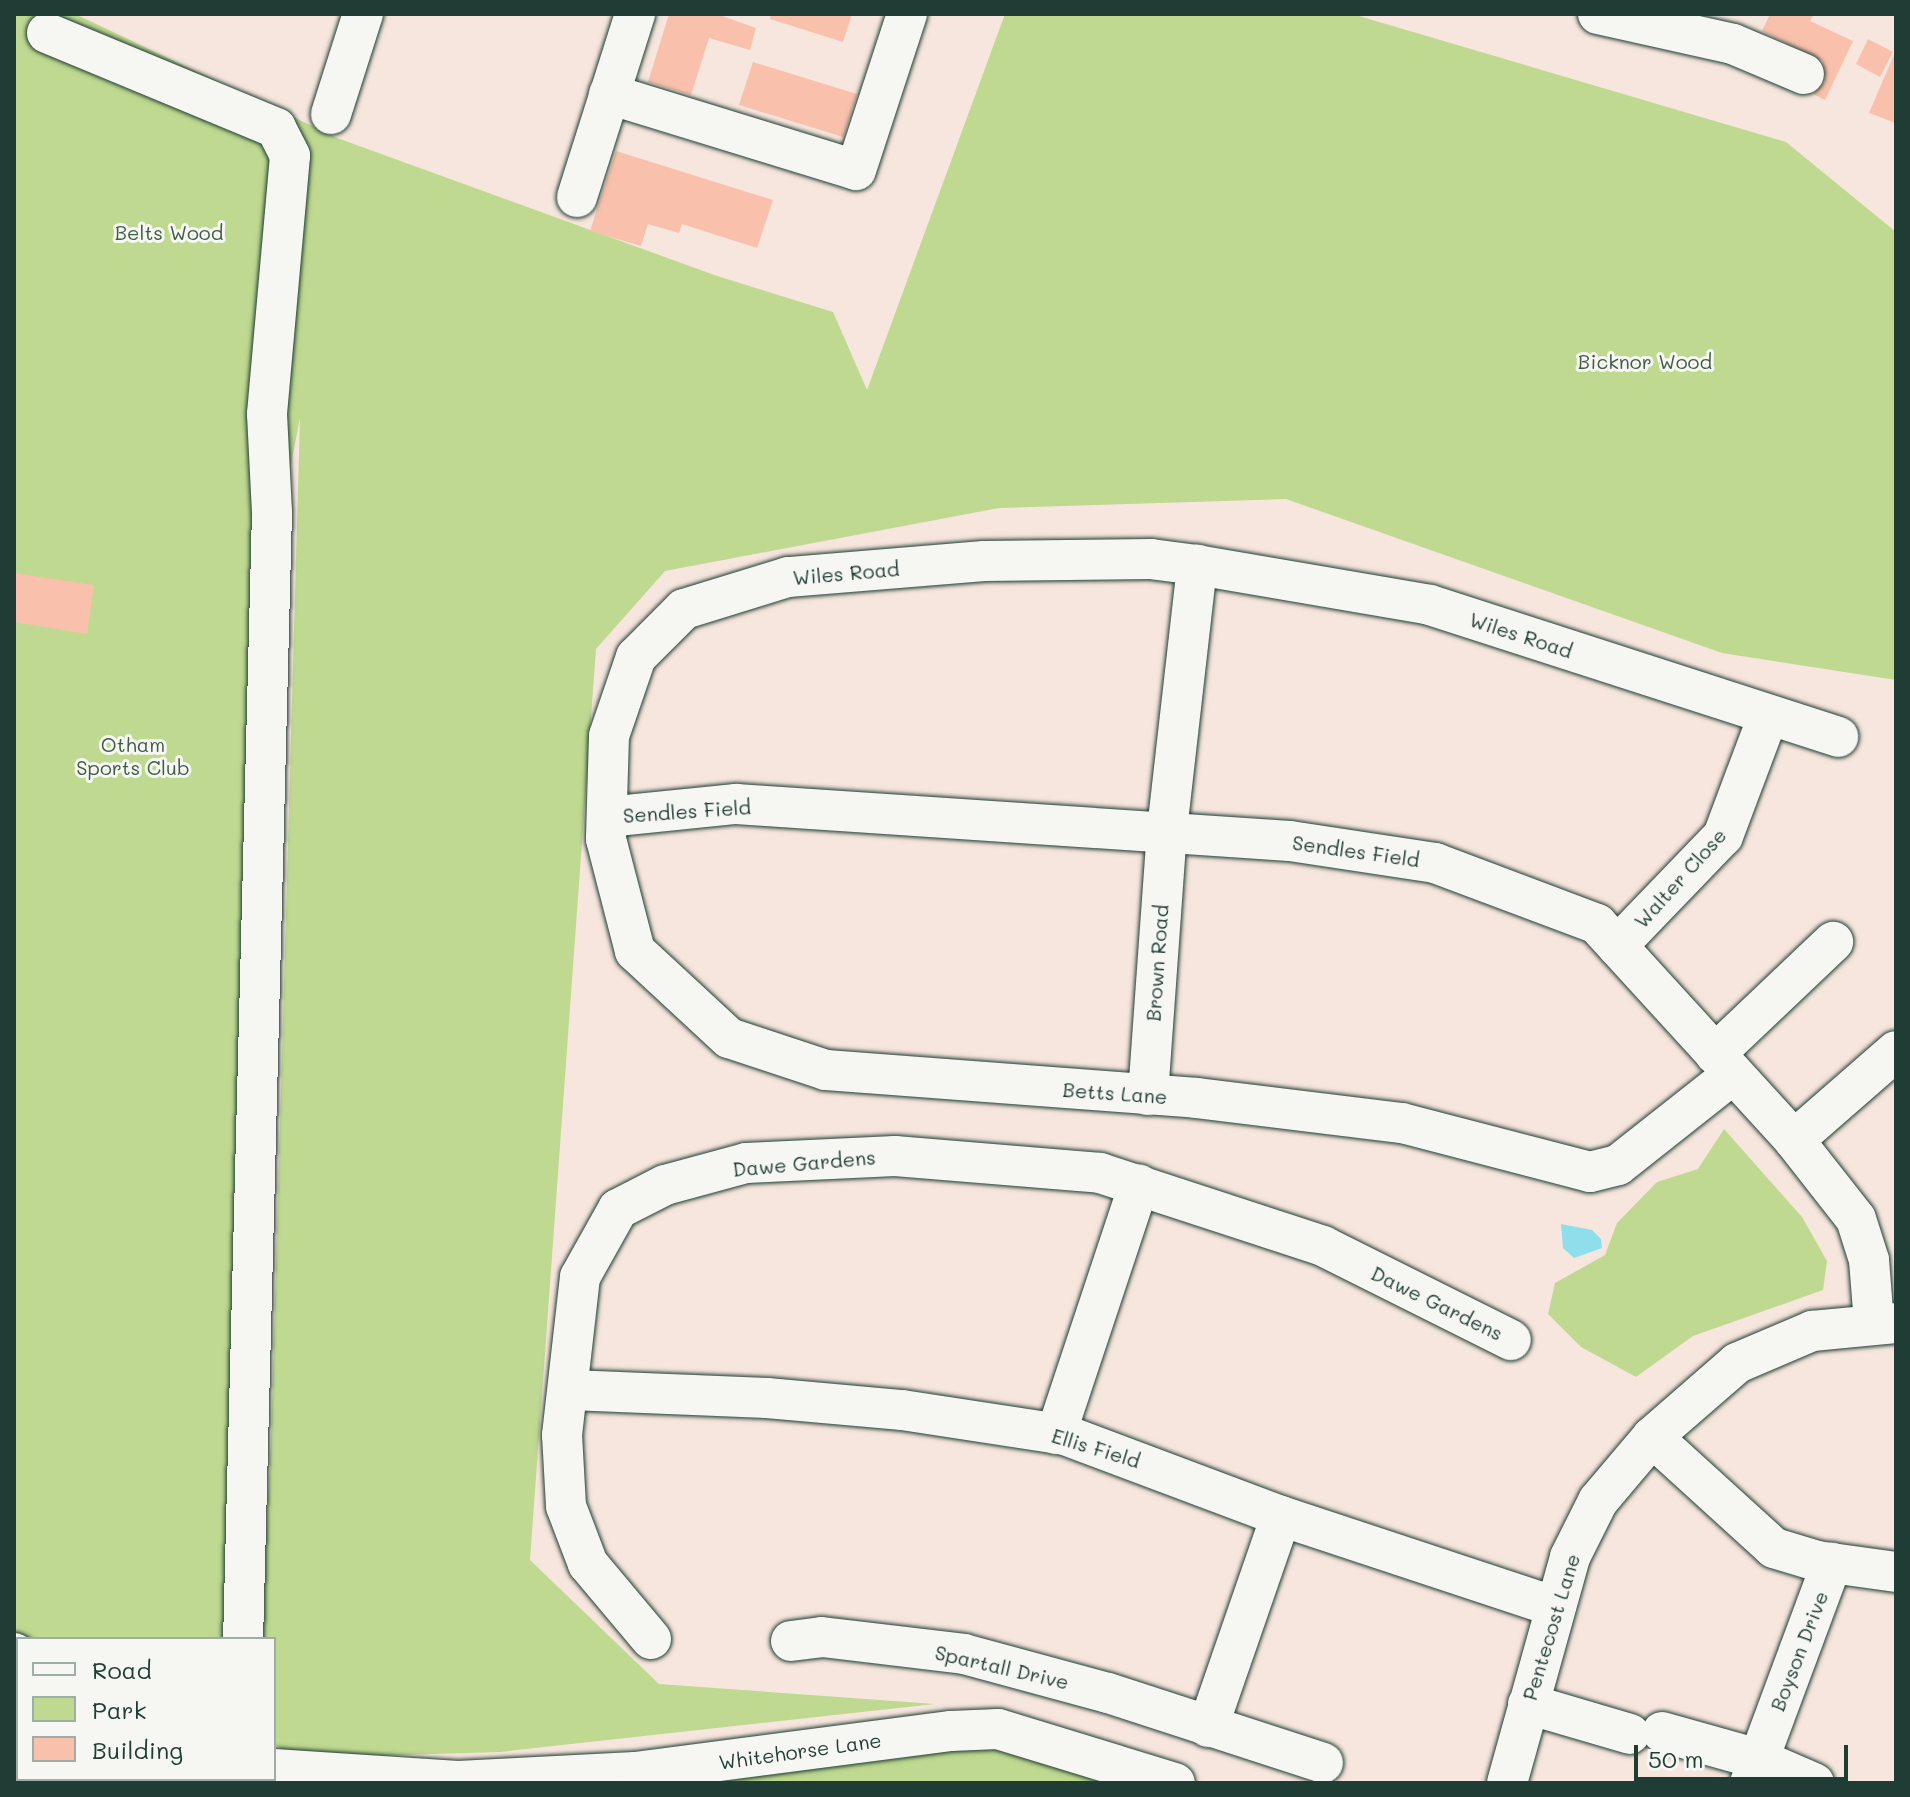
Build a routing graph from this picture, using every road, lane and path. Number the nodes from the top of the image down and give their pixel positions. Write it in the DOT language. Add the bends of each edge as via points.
graph roads {
  1 [pos="363,14"];
  2 [pos="635,14"];
  3 [pos="907,14"];
  4 [pos="1598,14"];
  5 [pos="47,33"];
  6 [pos="1804,74"];
  7 [pos="609,94"];
  8 [pos="331,114"];
  9 [pos="577,197"];
  10 [pos="1197,565"];
  11 [pos="1768,716"];
  12 [pos="1838,737"];
  13 [pos="607,817"];
  14 [pos="1167,830"];
  15 [pos="1833,942"];
  16 [pos="1617,946"];
  17 [pos="1896,1051"];
  18 [pos="1724,1064"];
  19 [pos="1148,1095"];
  20 [pos="1794,1140"];
  21 [pos="1139,1184"];
  22 [pos="1885,1323"];
  23 [pos="1511,1340"];
  24 [pos="570,1390"];
  25 [pos="1056,1434"];
  26 [pos="1652,1437"];
  27 [pos="1281,1516"];
  28 [pos="1832,1563"];
  29 [pos="1896,1572"];
  30 [pos="1553,1606"];
  31 [pos="243,1637"];
  32 [pos="651,1639"];
  33 [pos="791,1641"];
  34 [pos="1528,1704"];
  35 [pos="1208,1727"];
  36 [pos="1323,1763"];
  37 [pos="276,1769"];
  38 [pos="1754,1771"];
  39 [pos="1175,1783"];
  40 [pos="1507,1783"];
  41 [pos="1814,1783"];
  1 -- 8 [label="street"];
  2 -- 7 [label="street"];
  3 -- 7 [label="street" via="856,170"];
  4 -- 6 [label="street" via="1733,44"];
  5 -- 31 [label="street" via="276,128 290,156 267,414 272,512"];
  7 -- 9 [label="street"];
  10 -- 11 [label="street, Wiles Road" via="1430,605"];
  10 -- 13 [label="street, Wiles Road" via="1151,559 984,561 788,577 684,609 636,657 609,736"];
  10 -- 14 [label="street"];
  11 -- 12 [label="street, Wiles Road"];
  11 -- 16 [label="street, Walter Close" via="1723,836"];
  13 -- 14 [label="street, Sendles Field" via="736,804"];
  13 -- 19 [label="street, Betts Lane" via="606,839 635,951 729,1038 826,1070"];
  14 -- 16 [label="street, Sendles Field" via="1435,863 1597,924"];
  14 -- 19 [label="street, Brown Road"];
  15 -- 18 [label="street, Betts Lane"];
  16 -- 18 [label="street, Sendles Field"];
  17 -- 20 [label="street"];
  18 -- 19 [label="street, Betts Lane" via="1618,1165 1590,1172 1402,1123"];
  18 -- 20 [label="street, Sendles Field"];
  20 -- 22 [label="street, Sendles Field" via="1856,1219"];
  21 -- 23 [label="street, Dawe Gardens" via="1323,1246"];
  21 -- 24 [label="street, Dawe Gardens" via="1100,1173 895,1156 746,1163 665,1185 618,1209 580,1277"];
  21 -- 25 [label="street"];
  22 -- 26 [label="street, Pentecost Lane" via="1812,1331 1737,1363"];
  24 -- 25 [label="street, Ellis Field" via="782,1399"];
  24 -- 32 [label="street, Dawe Gardens" via="562,1435 566,1506 588,1564"];
  25 -- 27 [label="street, Ellis Field"];
  26 -- 28 [label="street" via="1774,1548"];
  26 -- 30 [label="street, Pentecost Lane" via="1598,1501"];
  27 -- 30 [label="street, Ellis Field"];
  27 -- 35 [label="street"];
  28 -- 29 [label="street"];
  28 -- 38 [label="street, Boyson Drive"];
  30 -- 34 [label="street, Pentecost Lane"];
  33 -- 35 [label="street, Spartall Drive" via="822,1637 964,1654"];
  34 -- 38 [label="street" via="1646,1733"];
  34 -- 40 [label="street, Pentecost Lane"];
  35 -- 36 [label="street, Spartall Drive"];
  37 -- 39 [label="street, Whitehorse Lane" via="458,1781 635,1772 998,1729"];
  38 -- 41 [label="street"];
}
